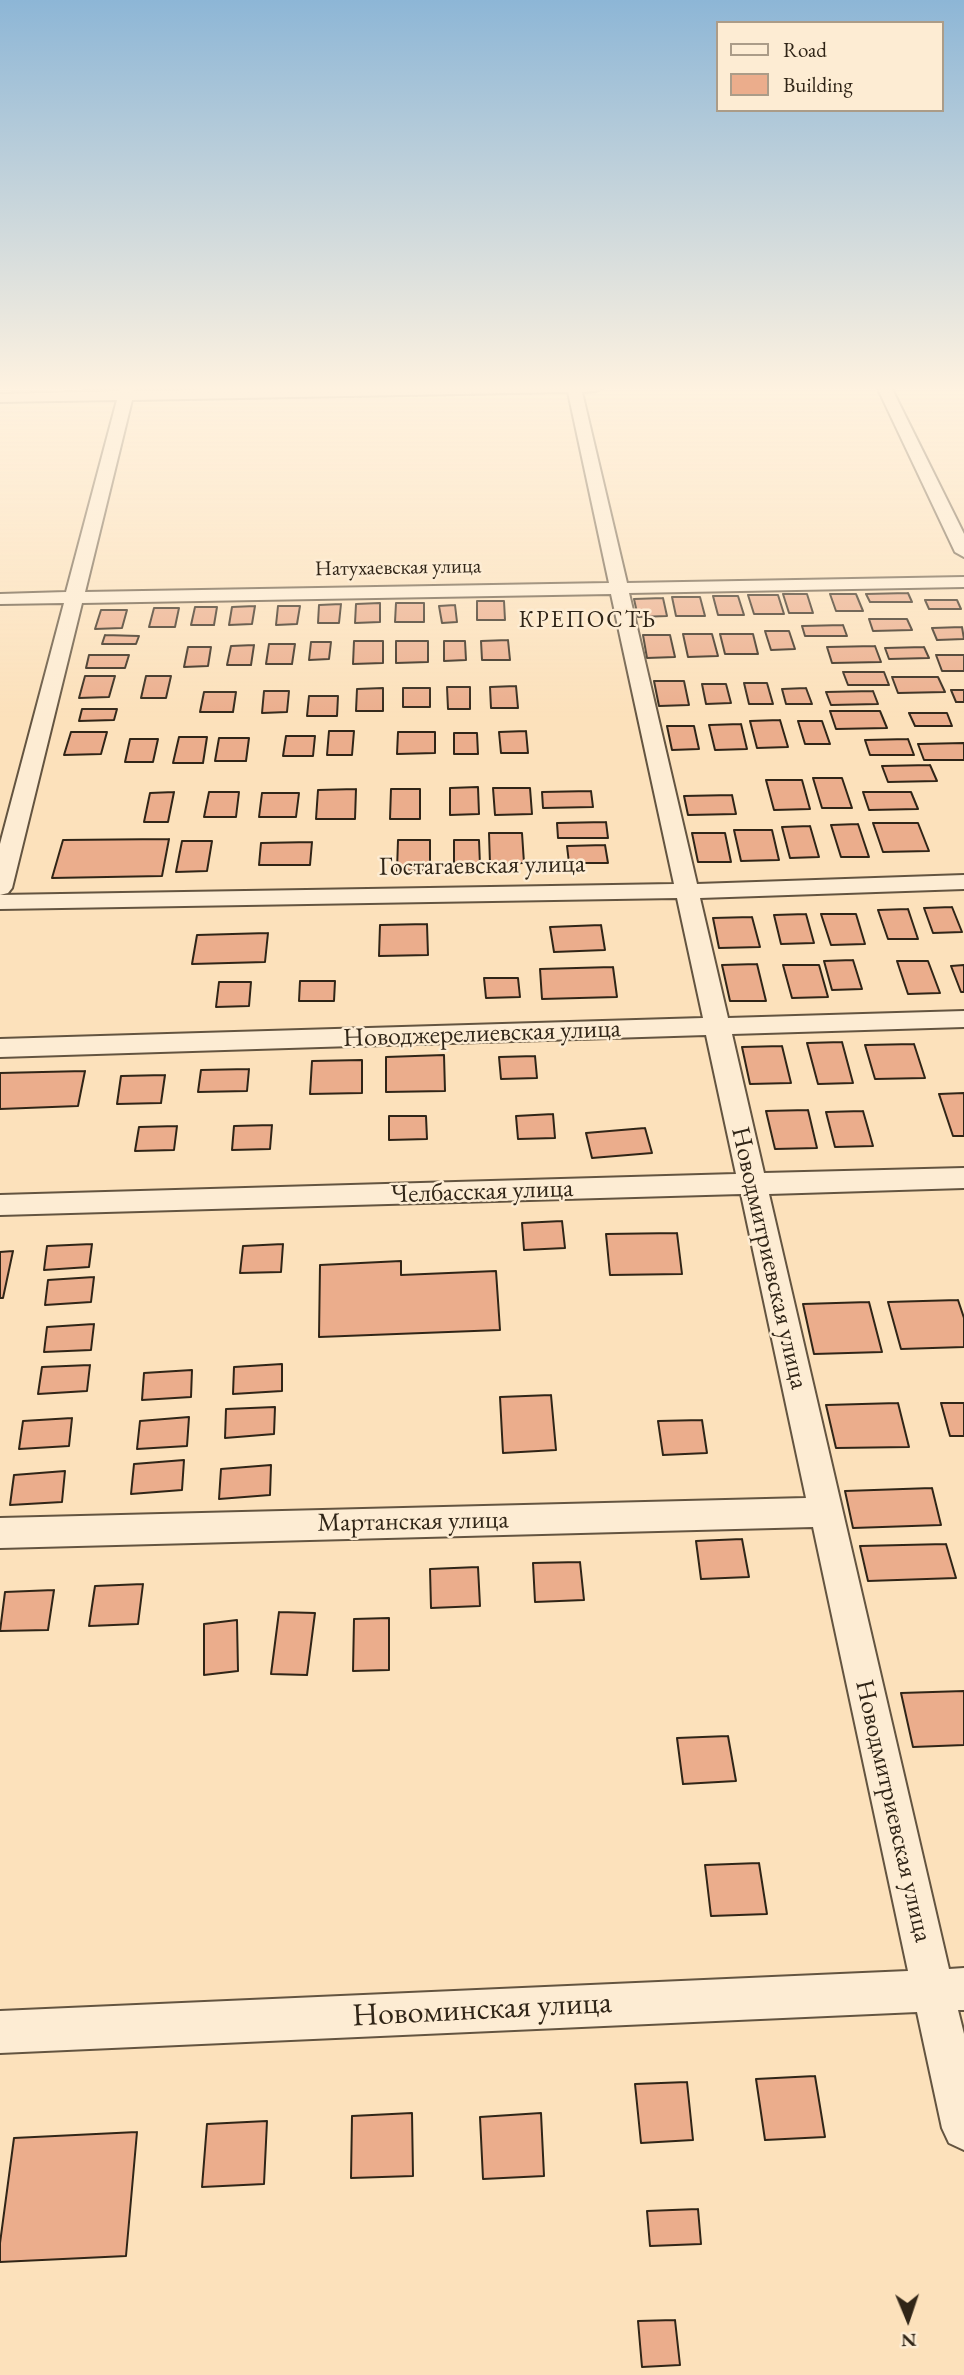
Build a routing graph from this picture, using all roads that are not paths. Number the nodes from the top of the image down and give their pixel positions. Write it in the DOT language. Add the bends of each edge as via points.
graph roads {
  1 [pos="99,498"];
  2 [pos="598,498"];
  3 [pos="938,498"];
  4 [pos="964,552"];
  5 [pos="964,582"];
  6 [pos="618,587"];
  7 [pos="72,598"];
  8 [pos="0,599"];
  9 [pos="964,882"];
  10 [pos="0,888"];
  11 [pos="686,891"];
  12 [pos="0,902"];
  13 [pos="964,1019"];
  14 [pos="717,1027"];
  15 [pos="0,1048"];
  16 [pos="964,1178"];
  17 [pos="752,1184"];
  18 [pos="0,1205"];
  19 [pos="826,1512"];
  20 [pos="0,1532"];
  21 [pos="949,1990"];
  22 [pos="0,2032"];
  23 [pos="964,2128"];
  1 -- 7 [label="street"];
  2 -- 6 [label="street, Новодмитриевская улица"];
  3 -- 4 [label="street"];
  5 -- 6 [label="street, Натухаевская улица"];
  6 -- 7 [label="street, Натухаевская улица"];
  6 -- 11 [label="street, Новодмитриевская улица"];
  7 -- 8 [label="street, Натухаевская улица"];
  7 -- 10 [label="street"];
  9 -- 11 [label="street, Гостагаевская улица"];
  11 -- 12 [label="street, Гостагаевская улица"];
  11 -- 14 [label="street, Новодмитриевская улица"];
  13 -- 14 [label="street, Новоджерелиевская улица"];
  14 -- 15 [label="street, Новоджерелиевская улица"];
  14 -- 17 [label="street, Новодмитриевская улица"];
  16 -- 17 [label="street, Челбасская улица"];
  17 -- 18 [label="street, Челбасская улица"];
  17 -- 19 [label="street, Новодмитриевская улица"];
  19 -- 20 [label="street, Мартанская улица"];
  19 -- 21 [label="street, Новодмитриевская улица"];
  21 -- 22 [label="street, Новоминская улица"];
  21 -- 23 [label="street, Новодмитриевская улица"];
}
